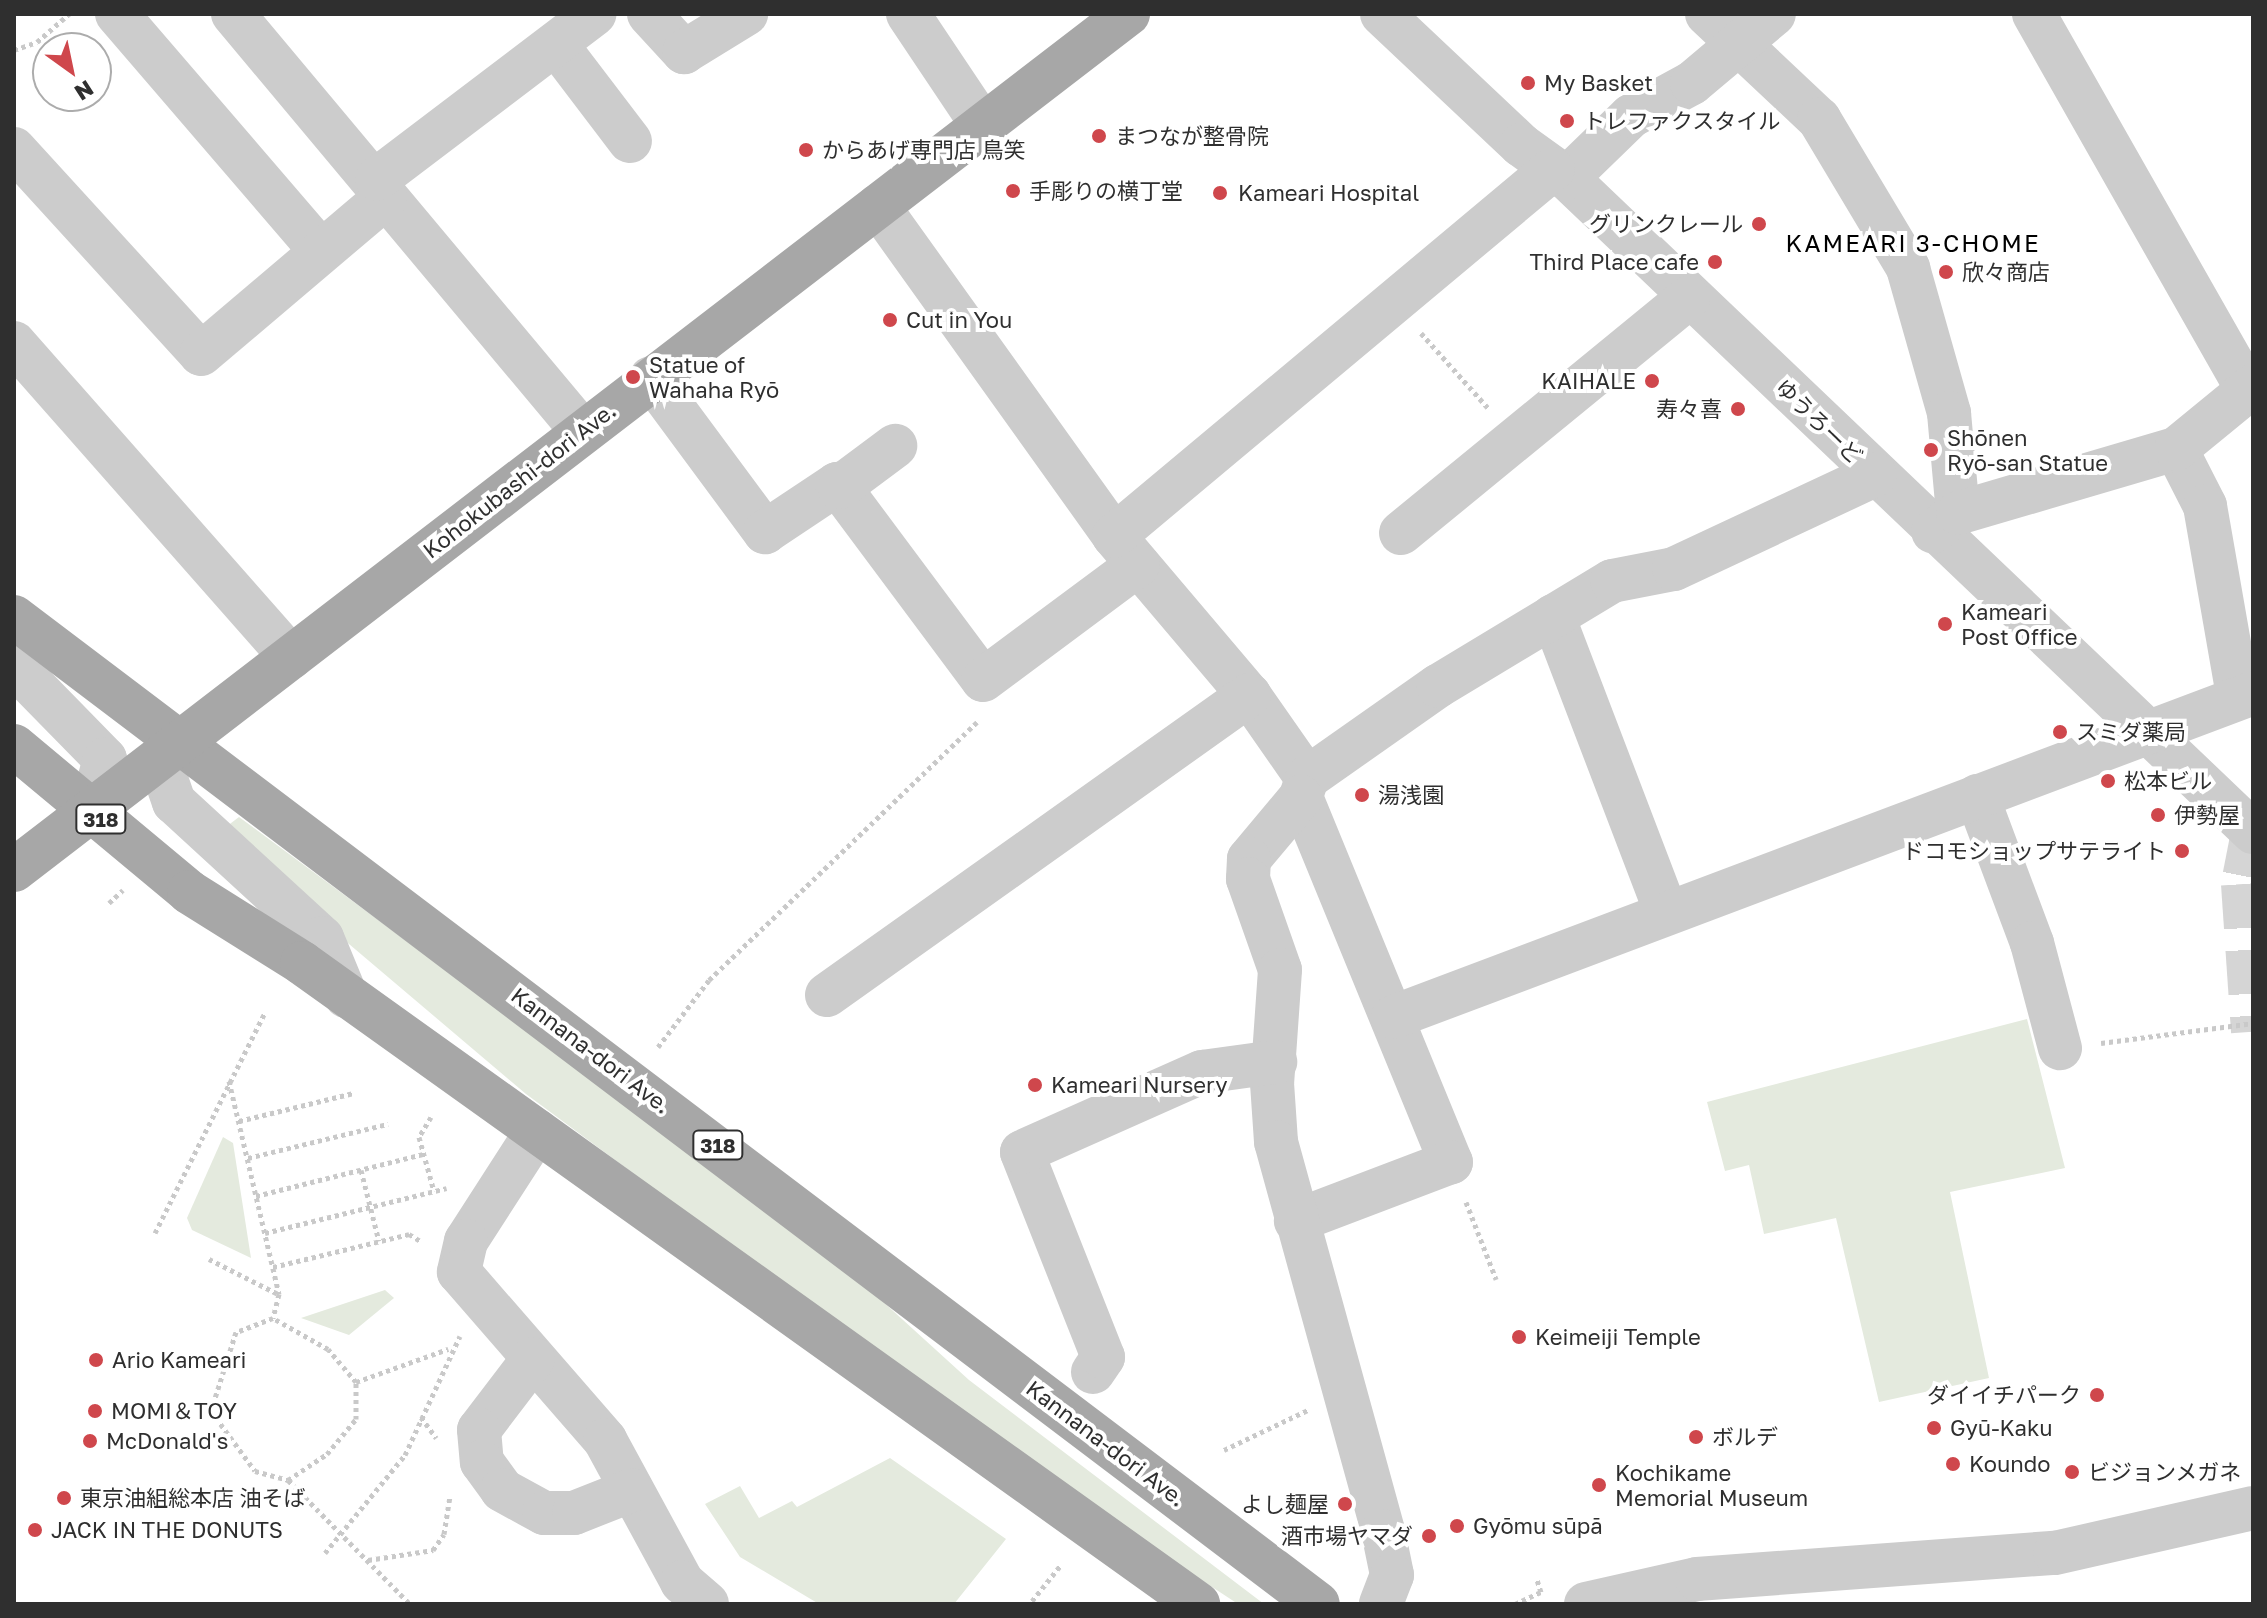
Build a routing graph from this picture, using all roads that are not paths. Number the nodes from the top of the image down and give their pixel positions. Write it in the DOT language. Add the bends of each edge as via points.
graph roads {
  1 [pos="117,14"];
  2 [pos="594,14"];
  3 [pos="649,14"];
  4 [pos="746,14"];
  5 [pos="908,14"];
  6 [pos="1128,14"];
  7 [pos="1382,14"];
  8 [pos="1774,14"];
  9 [pos="2034,14"];
  10 [pos="242,17"];
  11 [pos="1722,29"];
  12 [pos="556,44"];
  13 [pos="983,126"];
  14 [pos="630,141"];
  15 [pos="14,149"];
  16 [pos="1560,173"];
  17 [pos="381,188"];
  18 [pos="878,206"];
  19 [pos="321,251"];
  20 [pos="1688,298"];
  21 [pos="14,343"];
  22 [pos="651,378"];
  23 [pos="2251,388"];
  24 [pos="582,431"];
  25 [pos="895,446"];
  26 [pos="2176,449"];
  27 [pos="1875,475"];
  28 [pos="840,487"];
  29 [pos="1946,522"];
  30 [pos="1401,533"];
  31 [pos="1126,550"];
  32 [pos="1553,616"];
  33 [pos="14,617"];
  34 [pos="291,657"];
  35 [pos="14,666"];
  36 [pos="1249,695"];
  37 [pos="2246,695"];
  38 [pos="2151,730"];
  39 [pos="178,742"];
  40 [pos="14,746"];
  41 [pos="1304,788"];
  42 [pos="1977,796"];
  43 [pos="91,810"];
  44 [pos="2253,832"];
  45 [pos="14,870"];
  46 [pos="1666,912"];
  47 [pos="827,995"];
  48 [pos="346,996"];
  49 [pos="1393,1017"];
  50 [pos="2060,1048"];
  51 [pos="1275,1062"];
  52 [pos="537,1131"];
  53 [pos="1296,1221"];
  54 [pos="533,1359"];
  55 [pos="1093,1372"];
  56 [pos="632,1490"];
  57 [pos="2253,1508"];
  58 [pos="707,1604"];
  59 [pos="1198,1604"];
  60 [pos="1318,1604"];
  61 [pos="1381,1604"];
  62 [pos="1586,1604"];
  1 -- 19 [label="street"];
  2 -- 12 [label="street"];
  3 -- 4 [label="street" via="684,52"];
  5 -- 13 [label="street"];
  6 -- 13 [label="main road, Kohokubashi-dori Ave."];
  7 -- 16 [label="street, ゆうろーど"];
  8 -- 11 [label="street"];
  9 -- 23 [label="street"];
  10 -- 17 [label="street"];
  11 -- 16 [label="street" via="1692,83 1631,116"];
  11 -- 29 [label="street" via="1819,119 1908,268 1949,413"];
  12 -- 14 [label="street"];
  12 -- 17 [label="street"];
  13 -- 18 [label="main road, Kohokubashi-dori Ave."];
  15 -- 19 [label="street" via="201,354"];
  16 -- 20 [label="street, ゆうろーど"];
  16 -- 31 [label="street" via="1396,304"];
  17 -- 19 [label="street"];
  17 -- 24 [label="street"];
  18 -- 22 [label="main road, Kohokubashi-dori Ave."];
  18 -- 31 [label="street"];
  20 -- 27 [label="street, ゆうろーど"];
  20 -- 30 [label="street"];
  21 -- 34 [label="street"];
  22 -- 24 [label="main road, Kohokubashi-dori Ave."];
  22 -- 28 [label="street" via="765,532"];
  23 -- 26 [label="street"];
  24 -- 34 [label="main road, Kohokubashi-dori Ave."];
  25 -- 28 [label="street"];
  26 -- 29 [label="street"];
  26 -- 37 [label="street" via="2205,506"];
  27 -- 29 [label="street, ゆうろーど"];
  27 -- 32 [label="street" via="1674,569 1612,581"];
  28 -- 31 [label="street" via="983,680"];
  29 -- 38 [label="street, ゆうろーど"];
  31 -- 36 [label="street"];
  32 -- 41 [label="street"];
  32 -- 46 [label="street"];
  33 -- 39 [label="main road, Kannana-dori Ave. / 318"];
  34 -- 39 [label="main road, Kohokubashi-dori Ave."];
  35 -- 43 [label="street" via="105,759"];
  36 -- 41 [label="street"];
  36 -- 47 [label="street"];
  37 -- 38 [label="street"];
  38 -- 42 [label="street"];
  38 -- 44 [label="street, ゆうろーど"];
  39 -- 43 [label="main road, Kohokubashi-dori Ave."];
  39 -- 48 [label="street" via="165,776 174,802 322,938"];
  39 -- 60 [label="main road, Kannana-dori Ave. / 318"];
  40 -- 43 [label="main road, 318"];
  41 -- 49 [label="street"];
  41 -- 51 [label="street" via="1249,859 1248,879 1280,970"];
  42 -- 46 [label="street"];
  42 -- 50 [label="street" via="2032,943"];
  43 -- 45 [label="main road, Kohokubashi-dori Ave."];
  43 -- 48 [label="main road, 318" via="189,892"];
  46 -- 49 [label="street"];
  48 -- 52 [label="main road, 318"];
  49 -- 53 [label="street" via="1451,1162"];
  51 -- 53 [label="street" via="1276,1142"];
  51 -- 55 [label="street" via="1202,1072 1022,1152 1103,1357"];
  52 -- 54 [label="street" via="466,1241 459,1272 484,1308"];
  52 -- 59 [label="main road, 318"];
  53 -- 61 [label="street" via="1392,1575"];
  54 -- 56 [label="street" via="605,1440"];
  54 -- 56 [label="street" via="479,1430 482,1462 502,1490 544,1513 574,1513"];
  56 -- 58 [label="street" via="682,1582"];
  57 -- 62 [label="street" via="2055,1553 1697,1579"];
}
